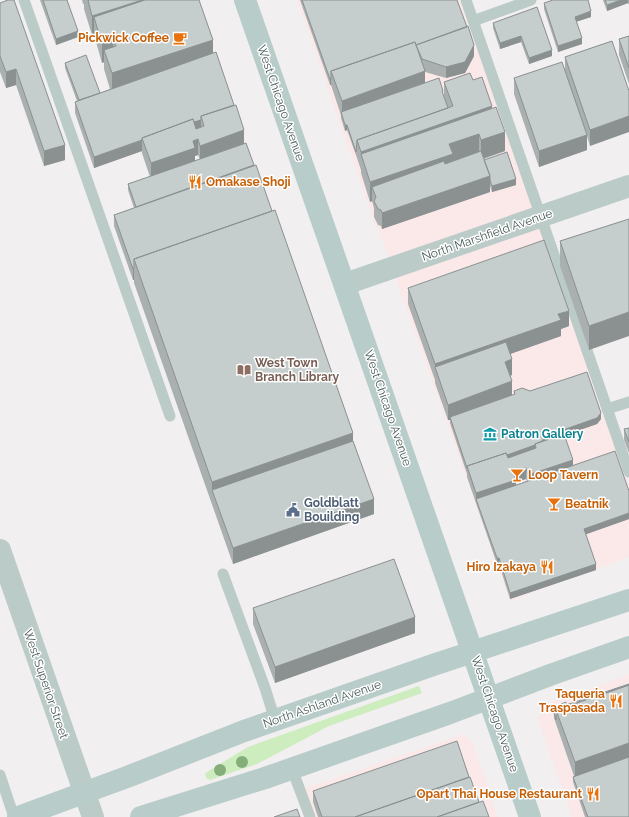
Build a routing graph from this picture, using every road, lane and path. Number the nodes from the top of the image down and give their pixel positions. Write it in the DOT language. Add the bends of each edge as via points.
graph roads {
  1 [pos="24,0"];
  2 [pos="246,0"];
  3 [pos="466,0"];
  4 [pos="531,0"];
  5 [pos="473,21"];
  6 [pos="629,186"];
  7 [pos="541,216"];
  8 [pos="345,284"];
  9 [pos="629,402"];
  10 [pos="607,409"];
  11 [pos="170,416"];
  12 [pos="629,472"];
  13 [pos="0,550"];
  14 [pos="223,574"];
  15 [pos="629,600"];
  16 [pos="629,647"];
  17 [pos="473,652"];
  18 [pos="489,698"];
  19 [pos="275,720"];
  20 [pos="292,768"];
  21 [pos="0,775"];
  22 [pos="84,793"];
  23 [pos="14,817"];
  24 [pos="18,817"];
  25 [pos="93,817"];
  26 [pos="141,817"];
  27 [pos="310,817"];
  28 [pos="530,817"];
  1 -- 11 [label="lane"];
  2 -- 8 [label="main road, West Chicago Avenue"];
  3 -- 5 [label="lane"];
  4 -- 5 [label="lane"];
  5 -- 7 [label="lane"];
  6 -- 7 [label="street, North Marshfield Avenue"];
  7 -- 8 [label="street, North Marshfield Avenue"];
  7 -- 10 [label="lane"];
  8 -- 17 [label="main road, West Chicago Avenue"];
  9 -- 10 [label="lane"];
  10 -- 12 [label="lane"];
  13 -- 22 [label="street, West Superior Street"];
  14 -- 19 [label="lane"];
  15 -- 17 [label="main road, North Ashland Avenue"];
  16 -- 18 [label="main road"];
  17 -- 18 [label="main road, West Chicago Avenue"];
  17 -- 19 [label="main road, North Ashland Avenue"];
  18 -- 20 [label="main road" via="450,714"];
  18 -- 28 [label="main road, West Chicago Avenue"];
  19 -- 22 [label="main road, North Ashland Avenue"];
  20 -- 26 [label="main road"];
  20 -- 27 [label="lane"];
  21 -- 23 [label="lane"];
  22 -- 24 [label="main road, North Ashland Avenue"];
  22 -- 25 [label="street, West Superior Street"];
}
